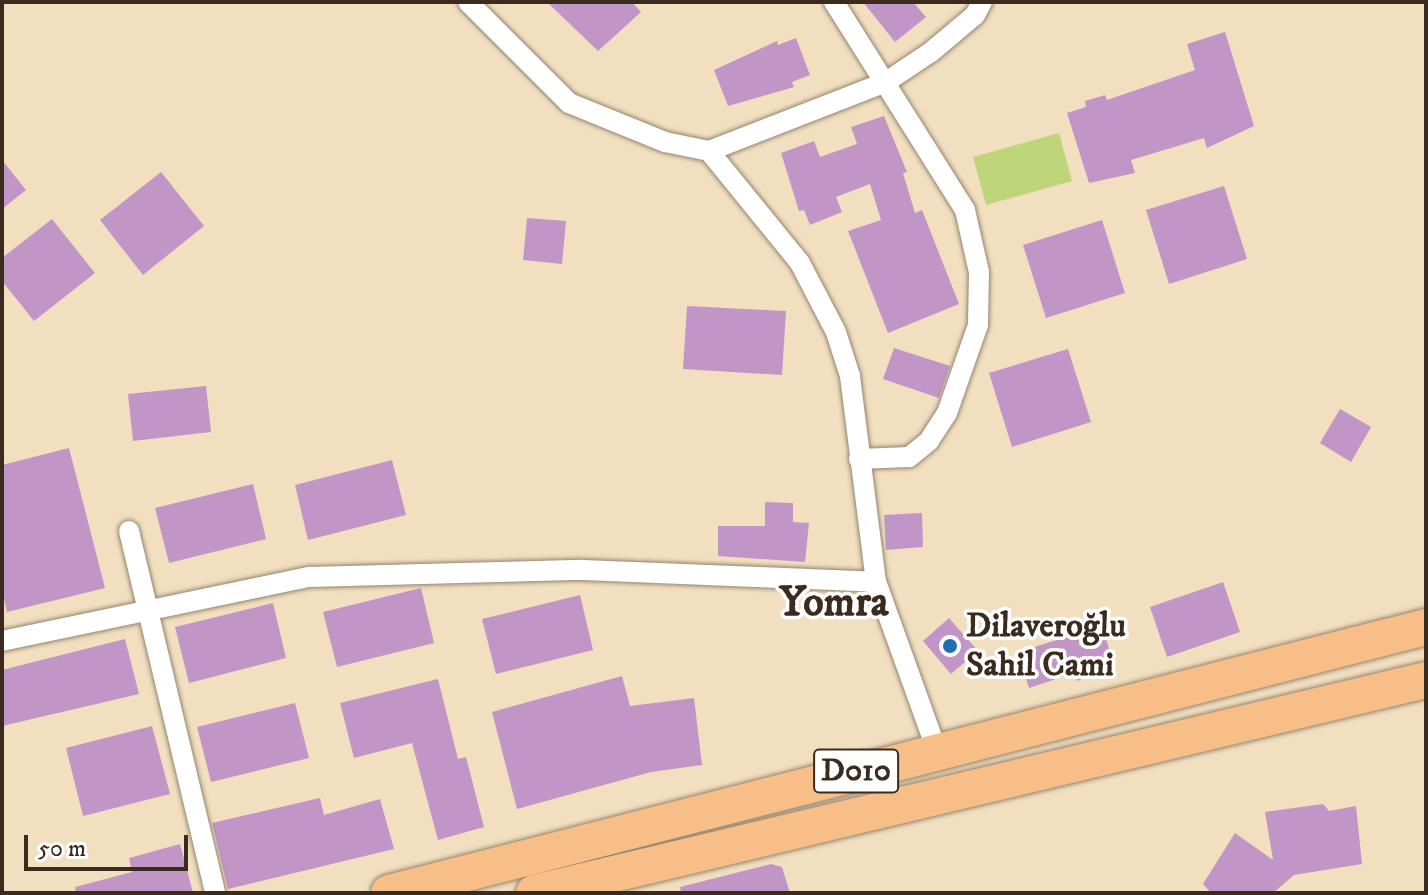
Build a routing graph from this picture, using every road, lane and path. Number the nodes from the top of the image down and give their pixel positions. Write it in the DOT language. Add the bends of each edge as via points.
graph roads {
  1 [pos="468,2"];
  2 [pos="834,2"];
  3 [pos="982,2"];
  4 [pos="886,82"];
  5 [pos="709,151"];
  6 [pos="859,459"];
  7 [pos="129,531"];
  8 [pos="876,582"];
  9 [pos="146,609"];
  10 [pos="1426,627"];
  11 [pos="2,641"];
  12 [pos="1426,680"];
  13 [pos="937,751"];
  14 [pos="215,893"];
  15 [pos="389,893"];
  16 [pos="534,893"];
  1 -- 5 [label="street" via="569,103 665,142"];
  2 -- 4 [label="street"];
  3 -- 4 [label="street" via="975,15 931,52"];
  4 -- 5 [label="street"];
  4 -- 6 [label="street" via="965,210 979,272 978,325 970,360 929,441 909,457"];
  5 -- 6 [label="street" via="819,293 850,376"];
  6 -- 8 [label="street"];
  7 -- 9 [label="street"];
  8 -- 9 [label="street" via="583,570 433,571 309,577"];
  8 -- 13 [label="street"];
  9 -- 11 [label="street"];
  9 -- 14 [label="street"];
  10 -- 13 [label="highway, D010"];
  12 -- 16 [label="highway, D010"];
  13 -- 15 [label="highway, D010"];
}
